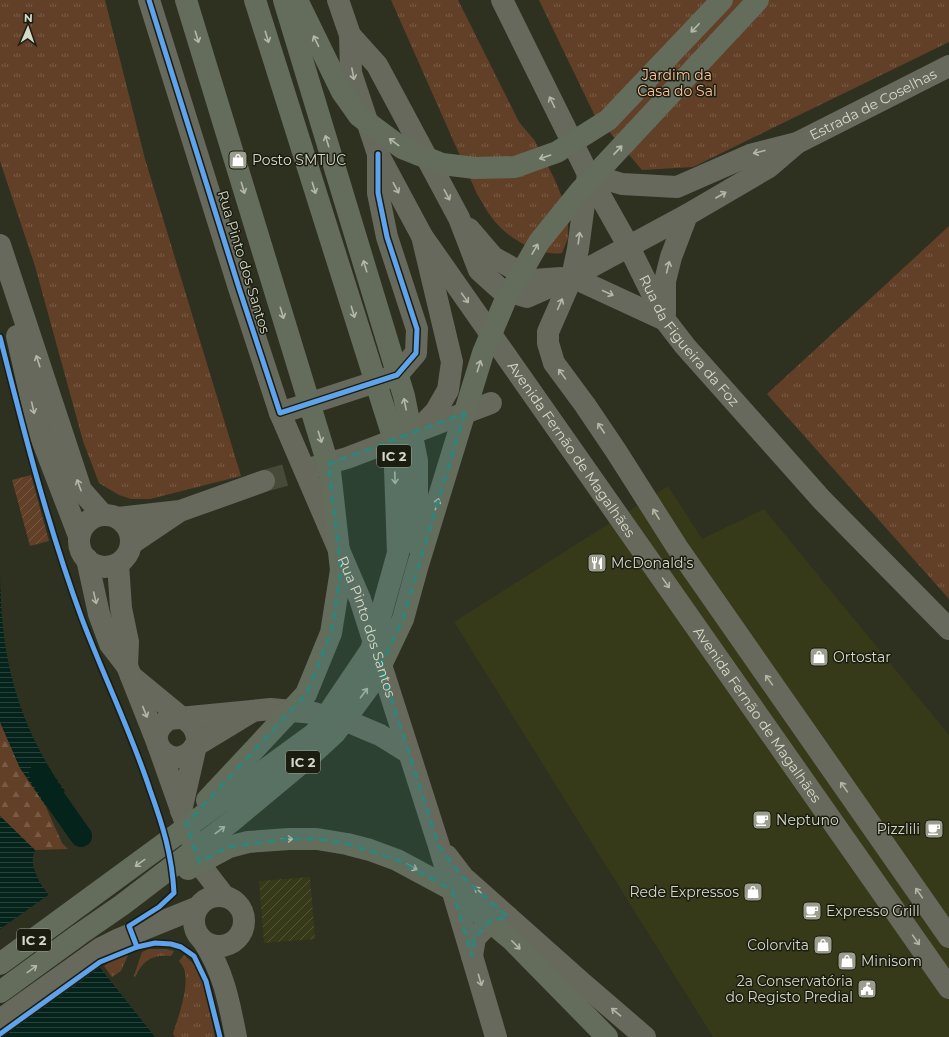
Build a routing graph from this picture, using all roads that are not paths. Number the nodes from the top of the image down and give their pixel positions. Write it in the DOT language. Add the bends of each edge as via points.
graph roads {
  1 [pos="149,0"];
  2 [pos="186,0"];
  3 [pos="255,0"];
  4 [pos="284,0"];
  5 [pos="297,0"];
  6 [pos="338,0"];
  7 [pos="502,0"];
  8 [pos="722,0"];
  9 [pos="758,0"];
  10 [pos="350,36"];
  11 [pos="949,66"];
  12 [pos="797,143"];
  13 [pos="378,154"];
  14 [pos="588,174"];
  15 [pos="687,215"];
  16 [pos="422,236"];
  17 [pos="0,245"];
  18 [pos="629,247"];
  19 [pos="0,261"];
  20 [pos="572,277"];
  21 [pos="665,320"];
  22 [pos="448,390"];
  23 [pos="280,413"];
  24 [pos="417,431"];
  25 [pos="315,467"];
  26 [pos="264,481"];
  27 [pos="180,511"];
  28 [pos="110,517"];
  29 [pos="79,536"];
  30 [pos="131,544"];
  31 [pos="86,559"];
  32 [pos="118,564"];
  33 [pos="417,568"];
  34 [pos="949,629"];
  35 [pos="129,671"];
  36 [pos="253,711"];
  37 [pos="182,718"];
  38 [pos="157,742"];
  39 [pos="195,746"];
  40 [pos="409,753"];
  41 [pos="181,811"];
  42 [pos="171,839"];
  43 [pos="439,846"];
  44 [pos="201,866"];
  45 [pos="224,896"];
  46 [pos="122,905"];
  47 [pos="198,906"];
  48 [pos="508,917"];
  49 [pos="133,934"];
  50 [pos="949,937"];
  51 [pos="201,939"];
  52 [pos="237,939"];
  53 [pos="472,956"];
  54 [pos="0,964"];
  55 [pos="949,988"];
  56 [pos="226,989"];
  57 [pos="0,992"];
  58 [pos="0,1020"];
  59 [pos="236,1037"];
  60 [pos="496,1037"];
  61 [pos="608,1037"];
  62 [pos="646,1037"];
  1 -- 23 [label="street, Rua Pinto dos Santos"];
  2 -- 42 [label="highway, one-way" via="330,471 341,570 331,633 306,694"];
  3 -- 42 [label="highway, IC 2, one-way" via="394,440 398,553 371,650 315,733"];
  33 -- 4 [label="highway, IC 2, one-way" via="417,461 404,396"];
  8 -- 5 [label="highway, one-way" via="608,120 557,152 515,167 475,168 442,164 402,148 359,116 342,92"];
  6 -- 10 [label="street, Avenida Fernão de Magalhães"];
  14 -- 7 [label="street, Rua da Figueira da Foz, one-way"];
  33 -- 9 [label="highway, one-way" via="483,353 505,301 539,242 581,190"];
  10 -- 13 [label="street, Avenida Fernão de Magalhães, one-way" via="351,73"];
  10 -- 20 [label="street, one-way" via="378,65 459,218 493,257 534,280"];
  11 -- 12 [label="street, Estrada de Coselhas"];
  12 -- 14 [label="street, one-way" via="750,154 677,187 622,184"];
  15 -- 12 [label="street, one-way" via="769,167"];
  13 -- 16 [label="street, Avenida Fernão de Magalhães, one-way"];
  13 -- 23 [label="street" via="378,193 387,237 416,329 416,353 397,375"];
  14 -- 18 [label="street, Rua da Figueira da Foz"];
  20 -- 14 [label="street, Avenida Fernão de Magalhães, one-way"];
  15 -- 18 [label="street"];
  21 -- 15 [label="street, one-way" via="665,281"];
  16 -- 22 [label="street" via="452,362"];
  16 -- 55 [label="street, Avenida Fernão de Magalhães, one-way"];
  28 -- 17 [label="street, one-way" via="81,490"];
  18 -- 20 [label="street"];
  18 -- 21 [label="street, Rua da Figueira da Foz"];
  19 -- 29 [label="street, one-way" via="38,429"];
  20 -- 21 [label="street, one-way"];
  50 -- 20 [label="street, Avenida Fernão de Magalhães, one-way" via="681,554 616,451 554,363 548,343 548,332"];
  21 -- 34 [label="street, Rua da Figueira da Foz" via="685,346 822,500"];
  22 -- 24 [label="street" via="436,411"];
  22 -- 24 [label="street" via="491,403"];
  23 -- 40 [label="street, Rua Pinto dos Santos" via="360,599"];
  24 -- 25 [label="street" via="347,458"];
  26 -- 27 [label="street"];
  27 -- 28 [label="street"];
  27 -- 30 [label="street"];
  28 -- 29 [label="street" via="95,517 82,528"];
  28 -- 30 [label="street" via="124,523 129,529"];
  29 -- 31 [label="street" via="79,545"];
  30 -- 32 [label="street" via="127,556"];
  31 -- 32 [label="street" via="98,566"];
  31 -- 35 [label="street, one-way" via="99,614 110,644"];
  32 -- 35 [label="street"];
  46 -- 33 [label="highway, IC 2, one-way" via="232,821 335,733 374,680 403,619"];
  35 -- 37 [label="street"];
  35 -- 38 [label="street, one-way"];
  36 -- 37 [label="street"];
  36 -- 39 [label="street"];
  36 -- 40 [label="street" via="284,710 348,722 380,735"];
  37 -- 38 [label="street" via="175,717 162,723 156,735"];
  37 -- 39 [label="street" via="188,720 195,729"];
  38 -- 39 [label="street" via="162,752 172,757 183,757"];
  38 -- 41 [label="street"];
  39 -- 41 [label="street"];
  40 -- 43 [label="street, Rua Pinto dos Santos"];
  41 -- 44 [label="street"];
  42 -- 54 [label="highway, IC 2, one-way"];
  48 -- 43 [label="street, one-way" via="463,877"];
  43 -- 53 [label="street, Rua Pinto dos Santos"];
  44 -- 45 [label="street"];
  44 -- 47 [label="street"];
  45 -- 47 [label="street" via="215,895 207,898"];
  45 -- 52 [label="street" via="239,905 243,913 242,931"];
  57 -- 46 [label="highway, IC 2, one-way"];
  46 -- 61 [label="highway, one-way" via="219,852 248,842 317,839 370,850 397,860 451,889 512,940"];
  47 -- 49 [label="street"];
  47 -- 51 [label="street" via="193,920"];
  48 -- 53 [label="street" via="491,921 475,938"];
  62 -- 48 [label="street, one-way"];
  49 -- 51 [label="street" via="164,931"];
  49 -- 58 [label="street" via="94,953"];
  51 -- 52 [label="street" via="212,945 221,946"];
  51 -- 56 [label="street" via="215,960"];
  52 -- 56 [label="street"];
  53 -- 60 [label="street, Rua Pinto dos Santos, one-way"];
  56 -- 59 [label="street"];
}
